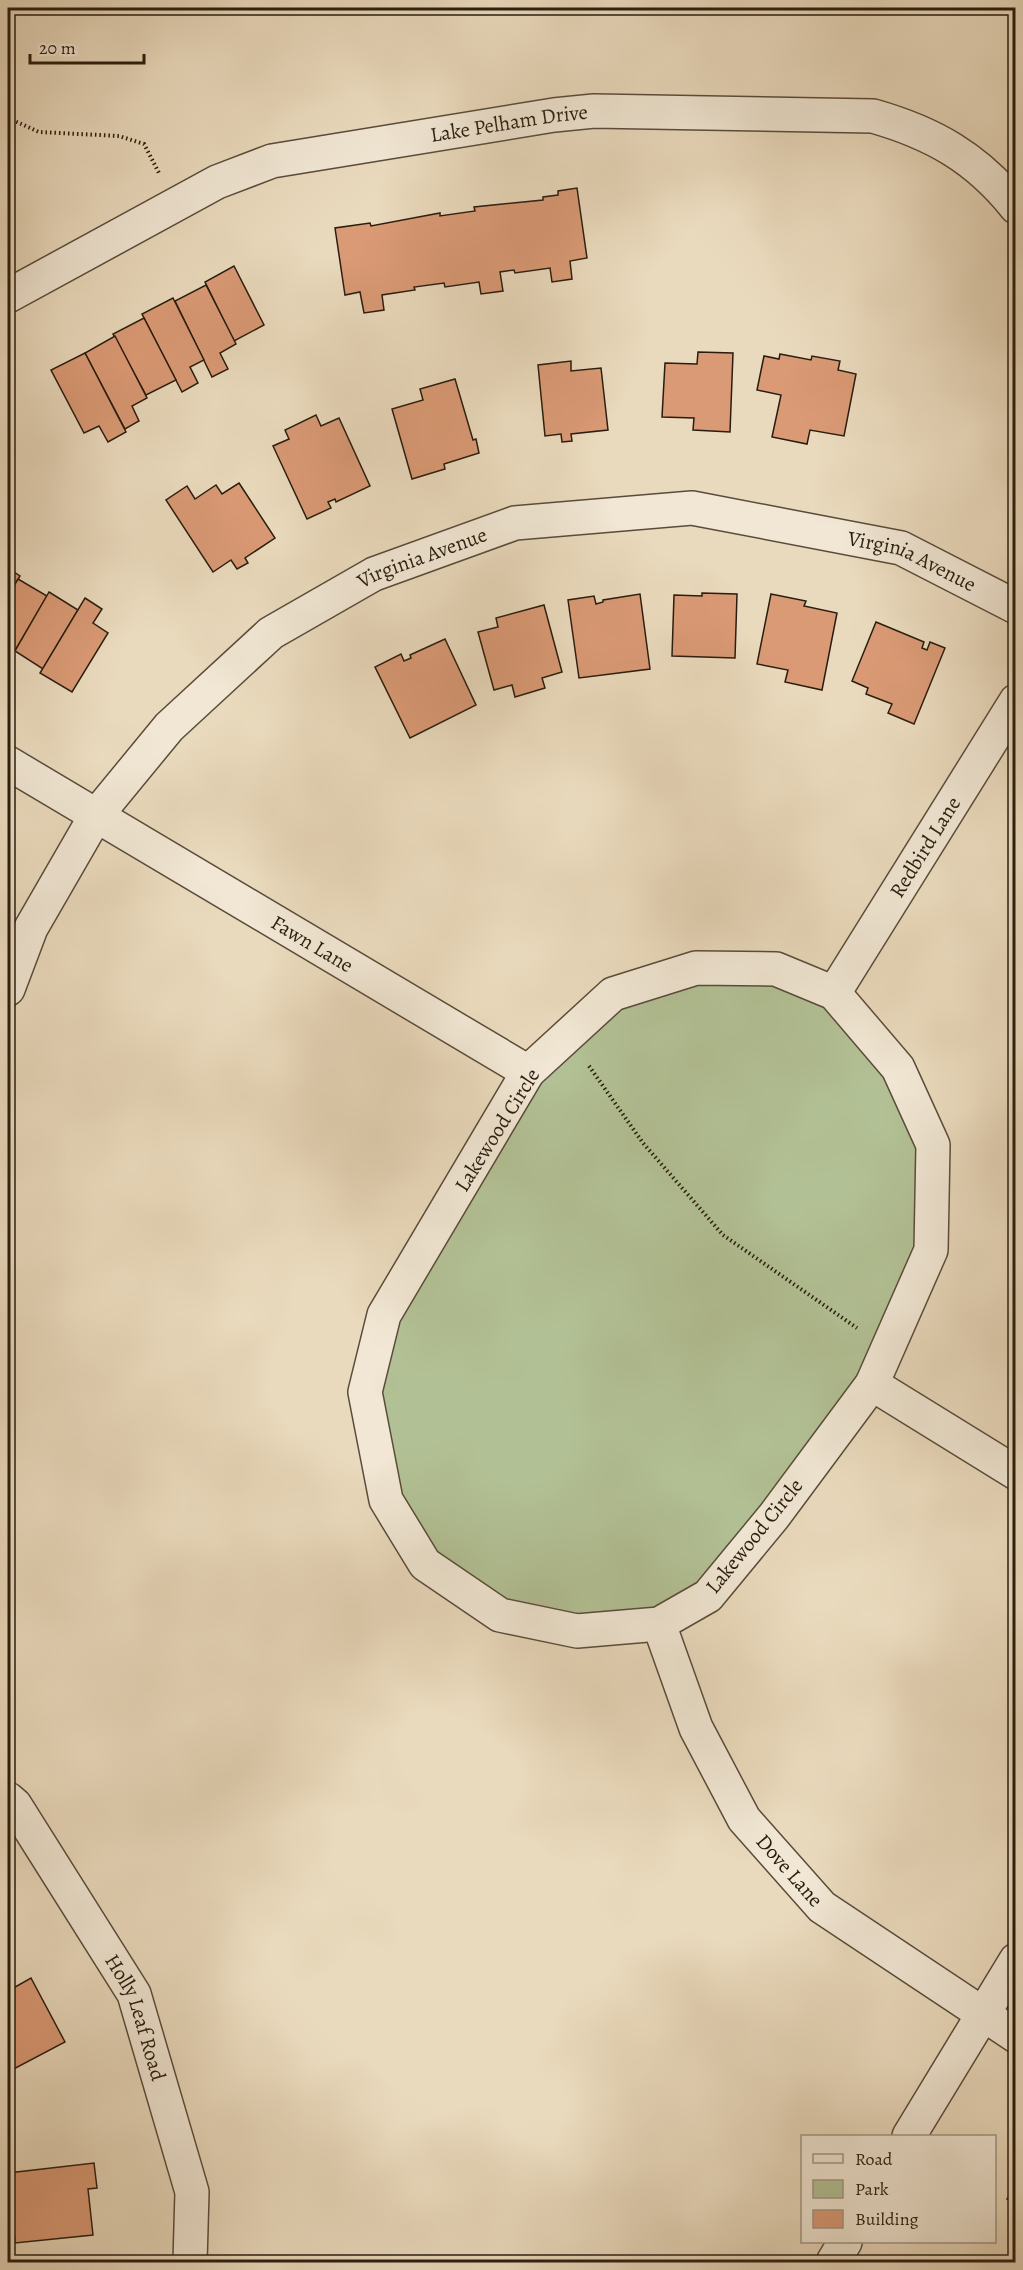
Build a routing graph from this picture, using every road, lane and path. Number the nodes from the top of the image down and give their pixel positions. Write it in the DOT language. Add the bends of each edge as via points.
graph roads {
  1 [pos="8,118"];
  2 [pos="176,204"];
  3 [pos="1016,207"];
  4 [pos="8,296"];
  5 [pos="1016,606"];
  6 [pos="1016,700"];
  7 [pos="8,763"];
  8 [pos="95,817"];
  9 [pos="8,989"];
  10 [pos="834,993"];
  11 [pos="556,1046"];
  12 [pos="528,1072"];
  13 [pos="888,1349"];
  14 [pos="872,1384"];
  15 [pos="1016,1473"];
  16 [pos="659,1624"];
  17 [pos="8,1798"];
  18 [pos="1016,1960"];
  19 [pos="981,2016"];
  20 [pos="1016,2036"];
  21 [pos="910,2135"];
  22 [pos="844,2243"];
  23 [pos="190,2262"];
  24 [pos="833,2262"];
  1 -- 2 [label="path" via="39,132 119,136 144,144"];
  2 -- 3 [label="street, Lake Pelham Drive" via="217,182 272,161 594,111 873,116 909,126 959,153"];
  2 -- 4 [label="street, Lake Pelham Drive"];
  5 -- 8 [label="street, Virginia Avenue" via="901,548 692,508 516,523 374,574 271,633 169,727"];
  6 -- 10 [label="street, Redbird Lane"];
  7 -- 8 [label="street, Fawn Lane"];
  8 -- 9 [label="street, Virginia Avenue" via="31,928"];
  8 -- 12 [label="street, Fawn Lane"];
  10 -- 11 [label="street, Lakewood Circle" via="776,969 696,968 613,994"];
  10 -- 13 [label="street, Lakewood Circle" via="898,1068 933,1145 931,1250"];
  11 -- 12 [label="street, Lakewood Circle"];
  11 -- 13 [label="path" via="584,1058 643,1143 723,1235"];
  12 -- 16 [label="street, Lakewood Circle" via="384,1316 365,1392 386,1500 426,1564 500,1615 577,1631"];
  13 -- 14 [label="street, Lakewood Circle"];
  14 -- 15 [label="street"];
  14 -- 16 [label="street, Lakewood Circle" via="774,1516 708,1596"];
  16 -- 19 [label="street, Dove Lane" via="696,1728 744,1820 822,1907"];
  17 -- 23 [label="street, Holly Leaf Road" via="134,1994 192,2192"];
  18 -- 19 [label="street"];
  19 -- 20 [label="street, Dove Lane"];
  19 -- 21 [label="street"];
  22 -- 24 [label="street"];
}
